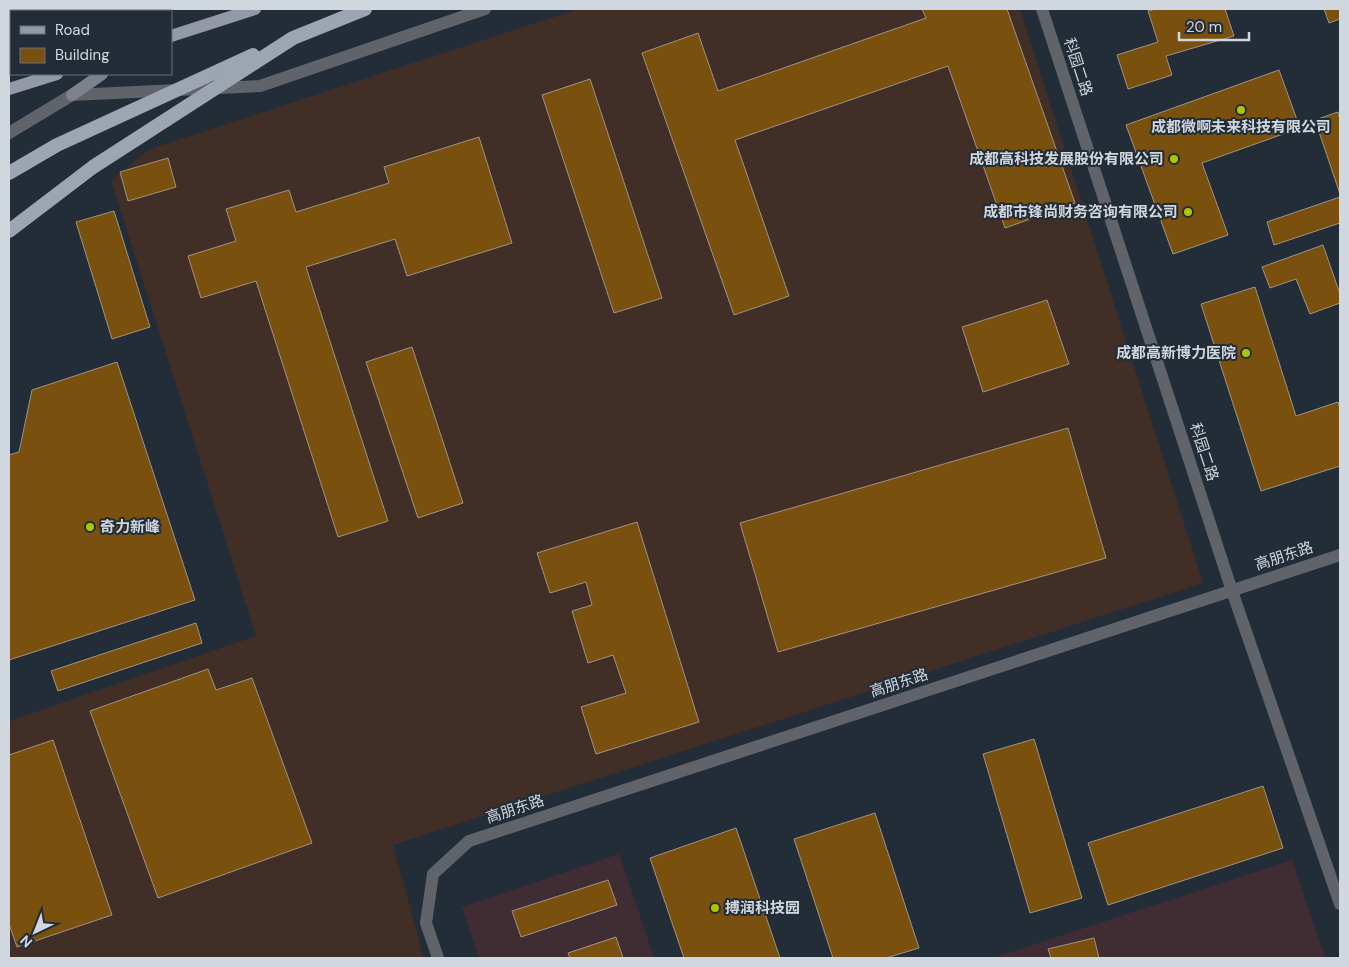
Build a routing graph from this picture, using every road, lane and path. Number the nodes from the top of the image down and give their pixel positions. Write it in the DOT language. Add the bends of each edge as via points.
graph roads {
  1 [pos="255,9"];
  2 [pos="365,9"];
  3 [pos="485,9"];
  4 [pos="1042,9"];
  5 [pos="172,36"];
  6 [pos="293,38"];
  7 [pos="53,75"];
  8 [pos="100,75"];
  9 [pos="30,82"];
  10 [pos="9,90"];
  11 [pos="72,94"];
  12 [pos="9,97"];
  13 [pos="9,133"];
  14 [pos="9,173"];
  15 [pos="9,231"];
  16 [pos="1340,555"];
  17 [pos="1232,591"];
  18 [pos="1340,904"];
  19 [pos="438,958"];
  1 -- 5 [label="main road"];
  2 -- 6 [label="highway, bridge"];
  3 -- 11 [label="street" via="260,86"];
  4 -- 17 [label="street, 科园二路"];
  6 -- 14 [label="highway, bridge" via="57,145"];
  6 -- 15 [label="highway, bridge" via="94,167"];
  7 -- 9 [label="main road"];
  8 -- 11 [label="main road"];
  9 -- 10 [label="main road"];
  9 -- 12 [label="main road"];
  11 -- 13 [label="street"];
  16 -- 17 [label="street, 高朋东路"];
  17 -- 18 [label="street, 科园二路"];
  17 -- 19 [label="street, 高朋东路" via="469,841 433,874 426,923"];
}
